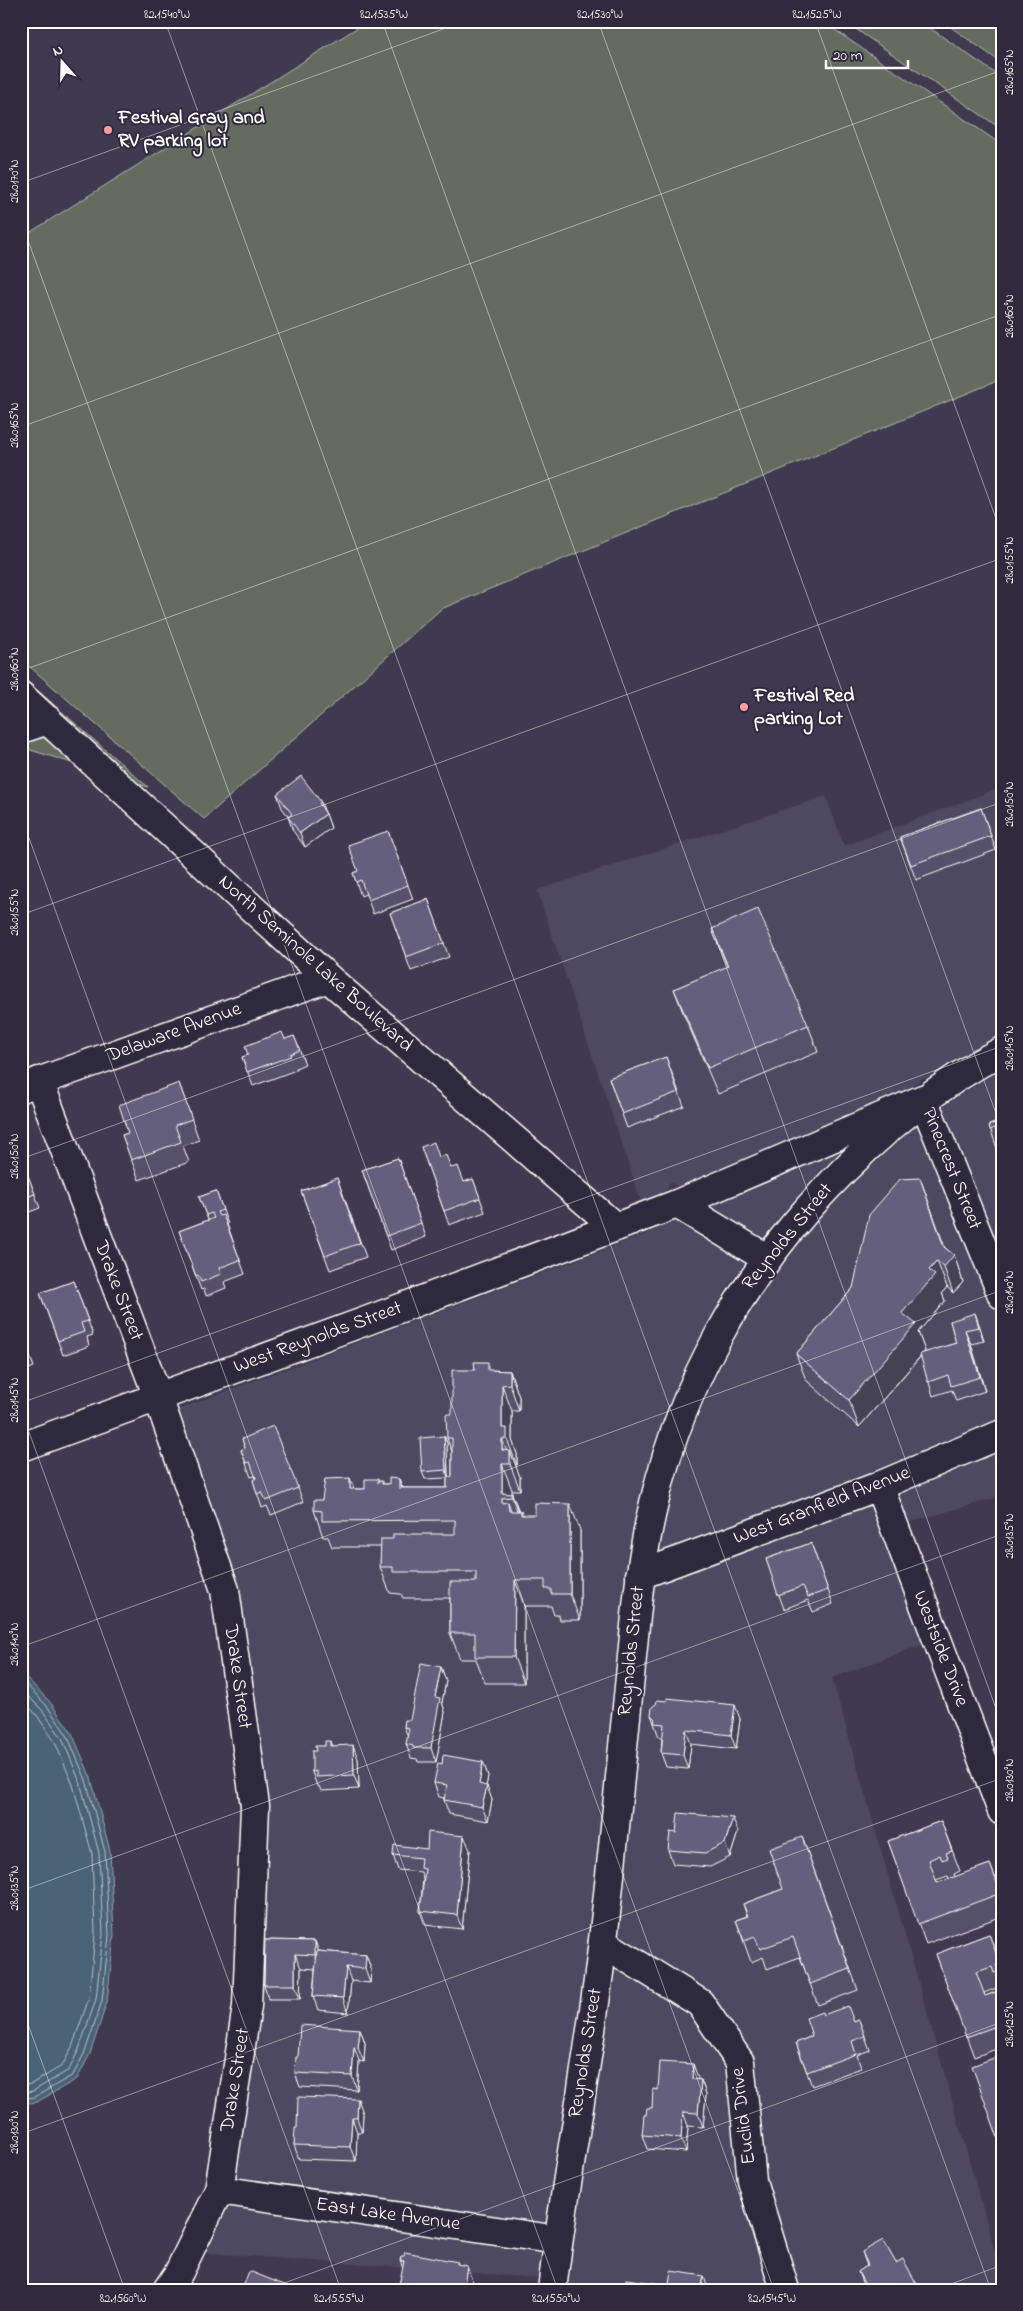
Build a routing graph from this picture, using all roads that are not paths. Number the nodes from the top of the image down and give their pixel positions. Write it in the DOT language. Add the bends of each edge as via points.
graph roads {
  1 [pos="21,696"];
  2 [pos="48,720"];
  3 [pos="21,729"];
  4 [pos="328,978"];
  5 [pos="1002,1051"];
  6 [pos="30,1085"];
  7 [pos="923,1099"];
  8 [pos="677,1204"];
  9 [pos="614,1226"];
  10 [pos="766,1258"];
  11 [pos="1002,1295"];
  12 [pos="158,1397"];
  13 [pos="1002,1434"];
  14 [pos="21,1448"];
  15 [pos="879,1486"];
  16 [pos="640,1575"];
  17 [pos="1002,1811"];
  18 [pos="603,1943"];
  19 [pos="219,2190"];
  20 [pos="558,2240"];
  21 [pos="167,2290"];
  22 [pos="552,2290"];
  23 [pos="785,2290"];
  1 -- 2 [label="street, North Seminole Lake Boulevard"];
  2 -- 3 [label="street"];
  2 -- 4 [label="street, North Seminole Lake Boulevard"];
  4 -- 6 [label="street, Delaware Avenue"];
  4 -- 9 [label="street, North Seminole Lake Boulevard"];
  5 -- 7 [label="street, Reynolds Street"];
  6 -- 12 [label="street, Drake Street"];
  7 -- 8 [label="street, Reynolds Street"];
  7 -- 10 [label="street, Reynolds Street" via="854,1159"];
  7 -- 11 [label="street, Pinecrest Street"];
  8 -- 9 [label="street, Reynolds Street"];
  8 -- 10 [label="street"];
  9 -- 12 [label="street, West Reynolds Street"];
  10 -- 16 [label="street, Reynolds Street" via="739,1298 703,1366 671,1442"];
  12 -- 14 [label="street, West Reynolds Street"];
  12 -- 19 [label="street, Drake Street" via="225,1590 255,1806 247,2006"];
  13 -- 15 [label="street, West Granfield Avenue"];
  15 -- 16 [label="street, West Granfield Avenue"];
  15 -- 17 [label="street, Westside Drive"];
  16 -- 18 [label="street, Reynolds Street"];
  18 -- 20 [label="street, Reynolds Street"];
  18 -- 23 [label="street, Euclid Drive" via="700,2003 740,2062 752,2181"];
  19 -- 20 [label="street, East Lake Avenue"];
  19 -- 21 [label="street, Drake Street"];
  20 -- 22 [label="street, Reynolds Street"];
}
